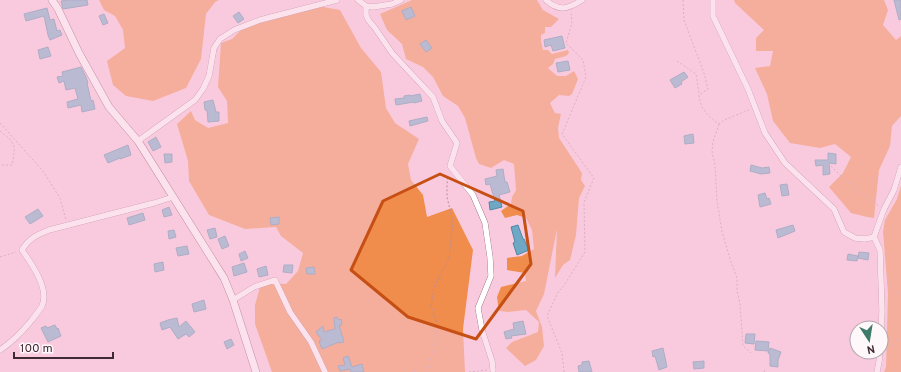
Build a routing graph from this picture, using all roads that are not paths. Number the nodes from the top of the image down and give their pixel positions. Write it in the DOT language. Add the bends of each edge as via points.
graph roads {
  1 [pos="52,0"];
  2 [pos="337,0"];
  3 [pos="358,0"];
  4 [pos="401,0"];
  5 [pos="546,0"];
  6 [pos="582,0"];
  7 [pos="713,0"];
  8 [pos="366,6"];
  9 [pos="138,141"];
  10 [pos="901,167"];
  11 [pos="172,197"];
  12 [pos="874,237"];
  13 [pos="233,300"];
  14 [pos="882,320"];
  15 [pos="0,350"];
  16 [pos="879,360"];
  17 [pos="493,370"];
  18 [pos="256,372"];
  19 [pos="325,372"];
  20 [pos="877,372"];
  1 -- 9 [label="street" via="109,107"];
  2 -- 9 [label="street" via="260,20 234,30 214,48 209,76 195,100"];
  3 -- 8 [label="street"];
  4 -- 8 [label="street" via="392,4"];
  5 -- 6 [label="street" via="559,8 570,7"];
  7 -- 12 [label="street" via="713,16 748,89 765,133 785,163 834,209 844,232 855,238"];
  8 -- 17 [label="street" via="369,21 392,53 433,97 442,121 457,144 450,166 472,195 485,224 491,276 478,308"];
  9 -- 11 [label="street"];
  10 -- 12 [label="street"];
  11 -- 13 [label="street" via="224,278"];
  11 -- 15 [label="street" via="49,230 32,237 22,250 42,284 43,305 22,333"];
  12 -- 14 [label="street" via="880,250"];
  13 -- 18 [label="street"];
  13 -- 19 [label="street" via="254,287 275,280 290,312 310,342"];
  16 -- 20 [label="street"];
}
